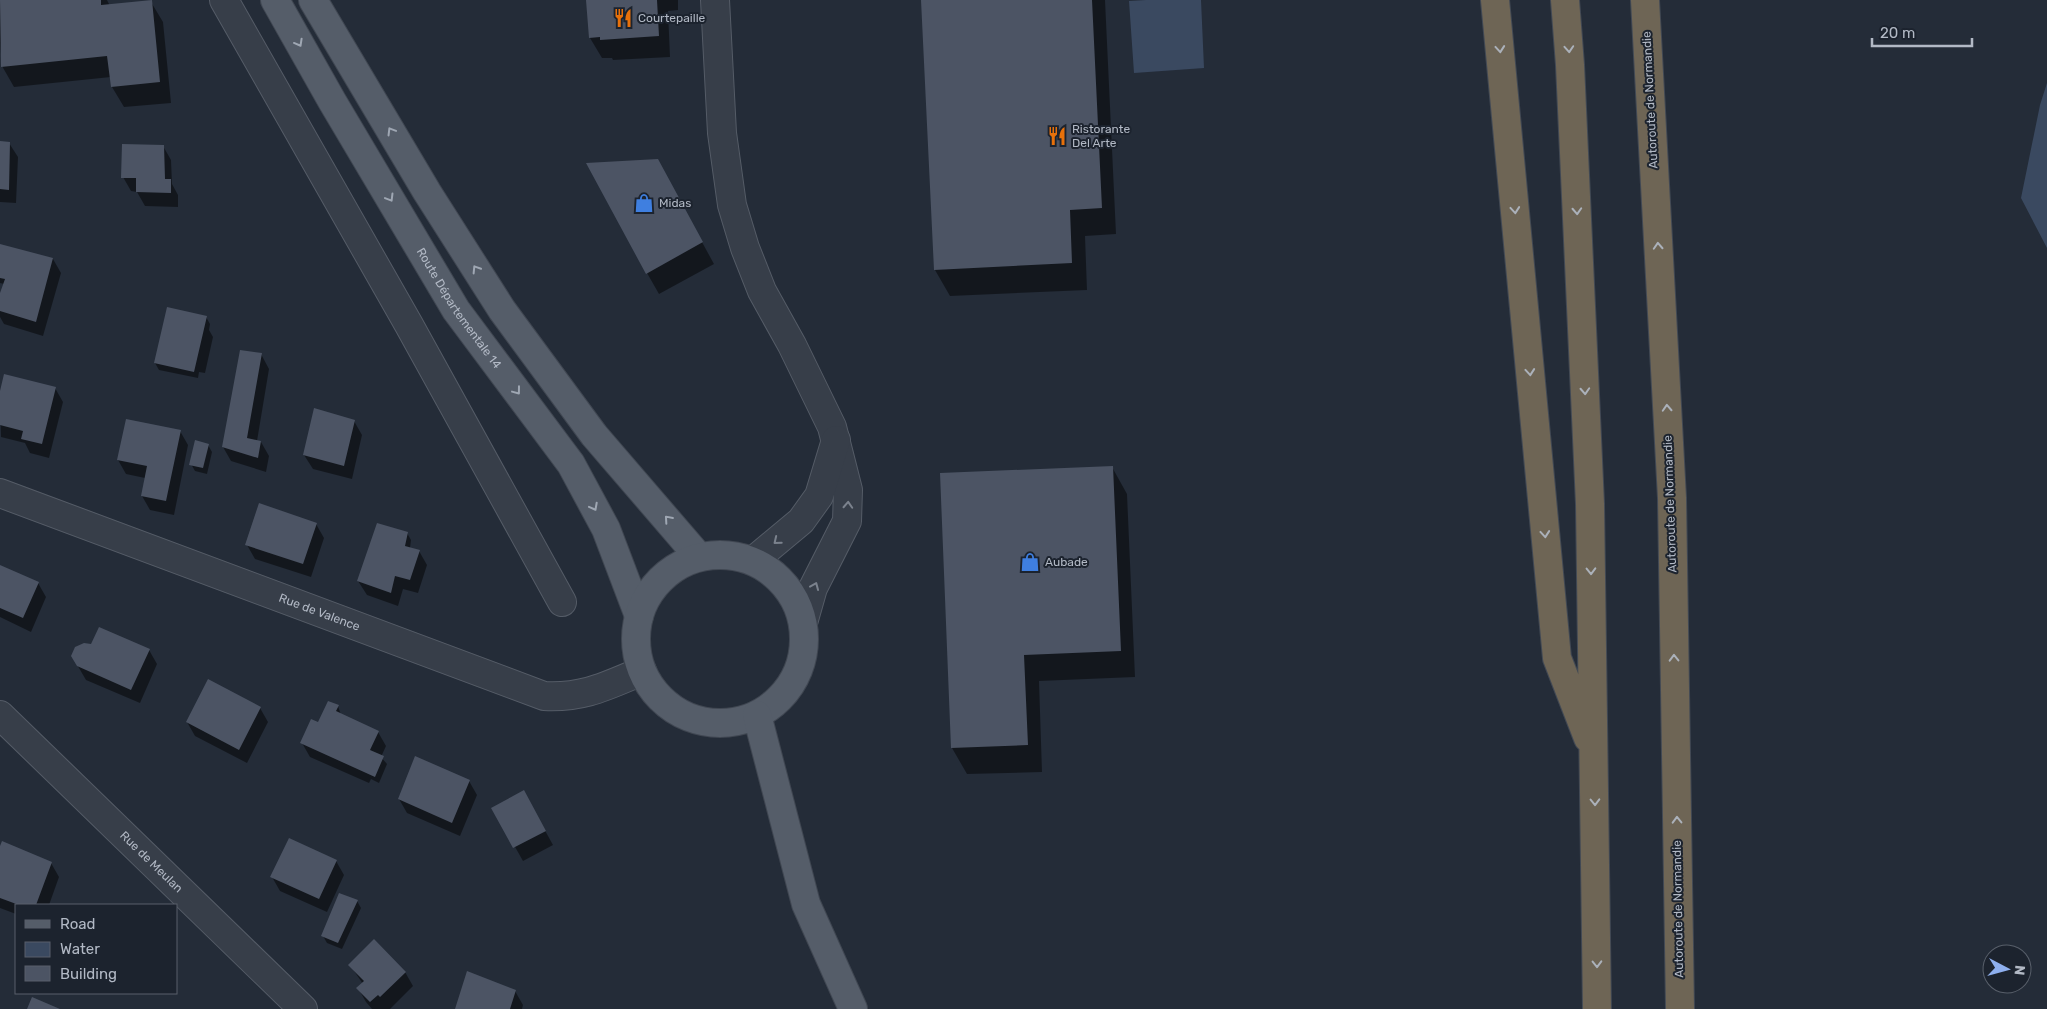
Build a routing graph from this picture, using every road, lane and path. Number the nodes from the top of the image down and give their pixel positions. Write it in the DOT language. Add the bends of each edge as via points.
graph roads {
  1 [pos="224,0"];
  2 [pos="275,0"];
  3 [pos="313,0"];
  4 [pos="715,0"];
  5 [pos="1495,0"];
  6 [pos="1565,0"];
  7 [pos="1645,0"];
  8 [pos="836,440"];
  9 [pos="0,493"];
  10 [pos="700,556"];
  11 [pos="753,561"];
  12 [pos="562,602"];
  13 [pos="639,616"];
  14 [pos="804,623"];
  15 [pos="642,671"];
  16 [pos="0,715"];
  17 [pos="757,715"];
  18 [pos="1594,753"];
  19 [pos="303,1009"];
  20 [pos="853,1009"];
  21 [pos="1597,1009"];
  22 [pos="1680,1009"];
  1 -- 12 [label="street"];
  2 -- 13 [label="main road, Route Départementale 14, one-way" via="456,310 571,464 606,529"];
  10 -- 3 [label="main road, one-way" via="594,435 502,310 427,192"];
  4 -- 8 [label="street" via="722,132 735,214 762,291 792,345"];
  5 -- 18 [label="highway, one-way" via="1557,658"];
  6 -- 18 [label="highway, one-way" via="1590,504"];
  22 -- 7 [label="highway, Autoroute de Normandie, one-way" via="1672,498"];
  8 -- 11 [label="street, one-way" via="818,496 801,521"];
  14 -- 8 [label="street, one-way" via="813,588 847,522 848,490"];
  9 -- 15 [label="street, Rue de Valence" via="544,696 566,697 590,692"];
  10 -- 11 [label="main road" via="727,554"];
  10 -- 13 [label="main road" via="664,575 651,590"];
  11 -- 14 [label="main road" via="776,575 794,597"];
  13 -- 15 [label="main road" via="636,644"];
  14 -- 17 [label="main road" via="804,650 796,677 780,699"];
  15 -- 17 [label="main road" via="656,694 678,712 703,722 731,723"];
  16 -- 19 [label="street, Rue de Meulan"];
  17 -- 20 [label="main road" via="806,904"];
  18 -- 21 [label="highway, one-way"];
}
